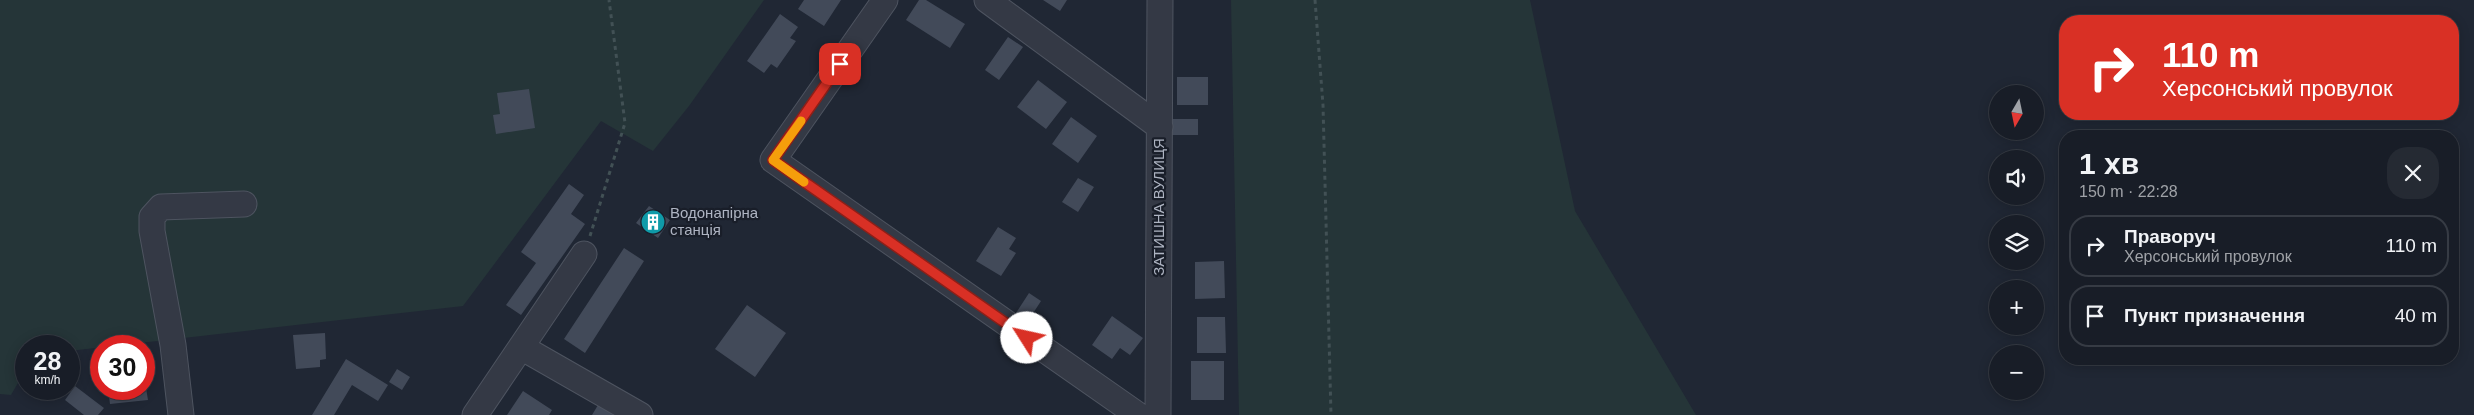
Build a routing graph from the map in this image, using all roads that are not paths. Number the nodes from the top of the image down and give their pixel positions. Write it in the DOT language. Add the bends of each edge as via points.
graph roads {
  1 [pos="885,0"];
  2 [pos="987,0"];
  3 [pos="1160,0"];
  4 [pos="1160,127"];
  5 [pos="244,204"];
  6 [pos="584,254"];
  7 [pos="521,347"];
  8 [pos="180,415"];
  9 [pos="475,415"];
  10 [pos="640,415"];
  11 [pos="1138,415"];
  12 [pos="1158,415"];
  1 -- 11 [label="street" via="773,160"];
  2 -- 4 [label="street"];
  3 -- 4 [label="street, ЗАТИШНА ВУЛИЦЯ"];
  4 -- 12 [label="street, ЗАТИШНА ВУЛИЦЯ"];
  5 -- 8 [label="street" via="161,207 152,217 173,345"];
  6 -- 7 [label="street"];
  7 -- 9 [label="street"];
  7 -- 10 [label="street"];
}
